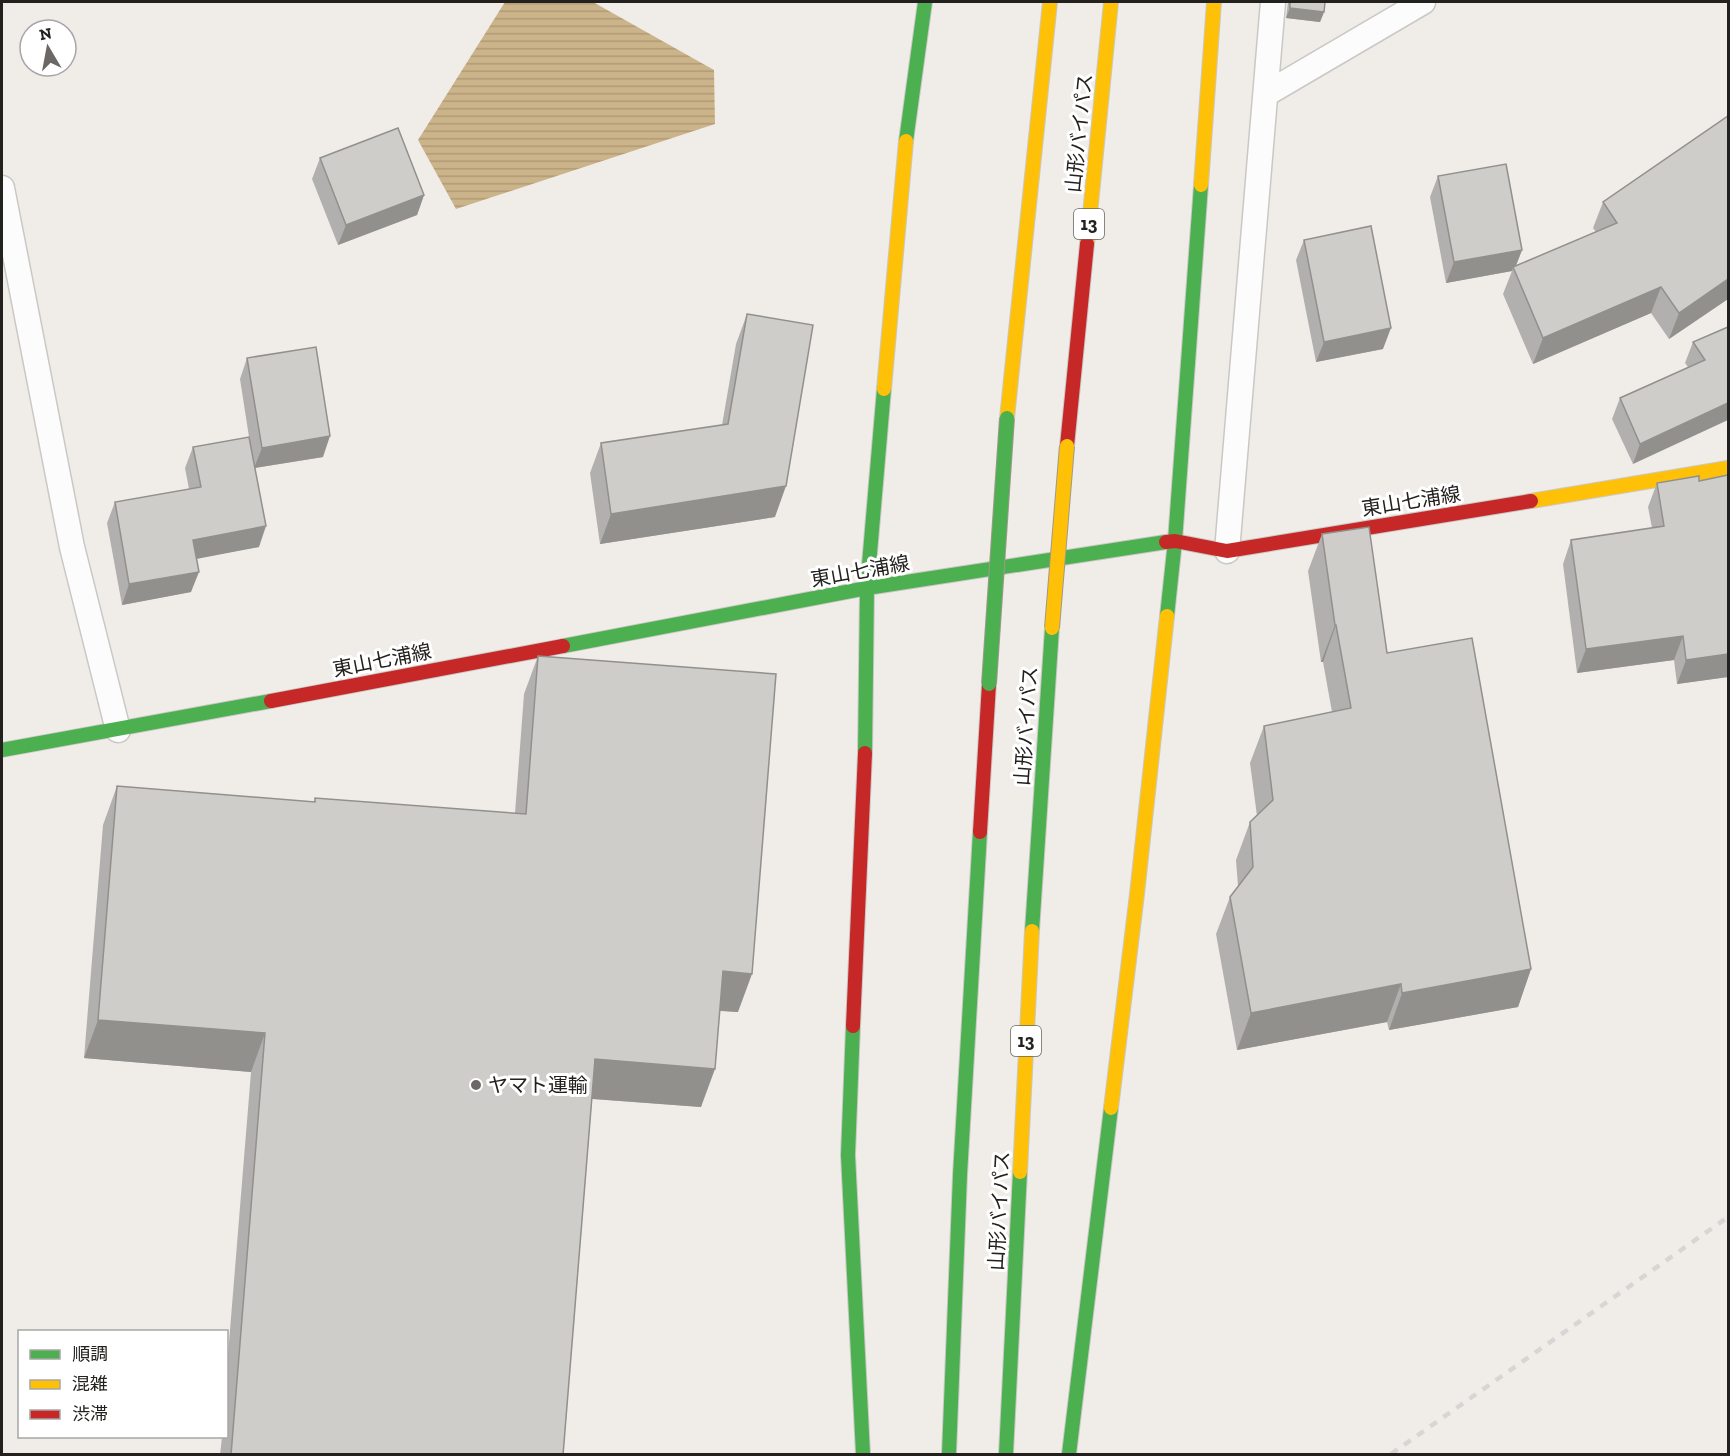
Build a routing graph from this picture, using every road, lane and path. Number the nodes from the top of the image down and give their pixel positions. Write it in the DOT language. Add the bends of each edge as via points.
graph roads {
  1 [pos="925,2"];
  2 [pos="1050,2"];
  3 [pos="1112,2"];
  4 [pos="1214,2"];
  5 [pos="1273,2"];
  6 [pos="1422,2"];
  7 [pos="1266,94"];
  8 [pos="2,188"];
  9 [pos="1728,468"];
  10 [pos="1175,541"];
  11 [pos="1227,551"];
  12 [pos="867,588"];
  13 [pos="118,730"];
  14 [pos="2,750"];
  15 [pos="862,1455"];
  16 [pos="949,1455"];
  17 [pos="1006,1455"];
  18 [pos="1069,1455"];
  1 -- 12 [label="main road" via="907,124"];
  2 -- 16 [label="main road, 山形バイパス, bridge" via="1007,418 960,1175"];
  3 -- 17 [label="main road, 山形バイパス / 13, bridge" via="1052,627 1034,885"];
  4 -- 10 [label="main road"];
  5 -- 7 [label="lane"];
  6 -- 7 [label="lane"];
  7 -- 11 [label="lane"];
  8 -- 13 [label="lane" via="72,547"];
  9 -- 11 [label="main road, 東山七浦線"];
  10 -- 11 [label="main road, 東山七浦線"];
  10 -- 12 [label="main road, 東山七浦線"];
  10 -- 18 [label="main road"];
  12 -- 13 [label="main road, 東山七浦線"];
  12 -- 15 [label="main road" via="865,752 848,1155"];
  13 -- 14 [label="main road, 東山七浦線"];
}
